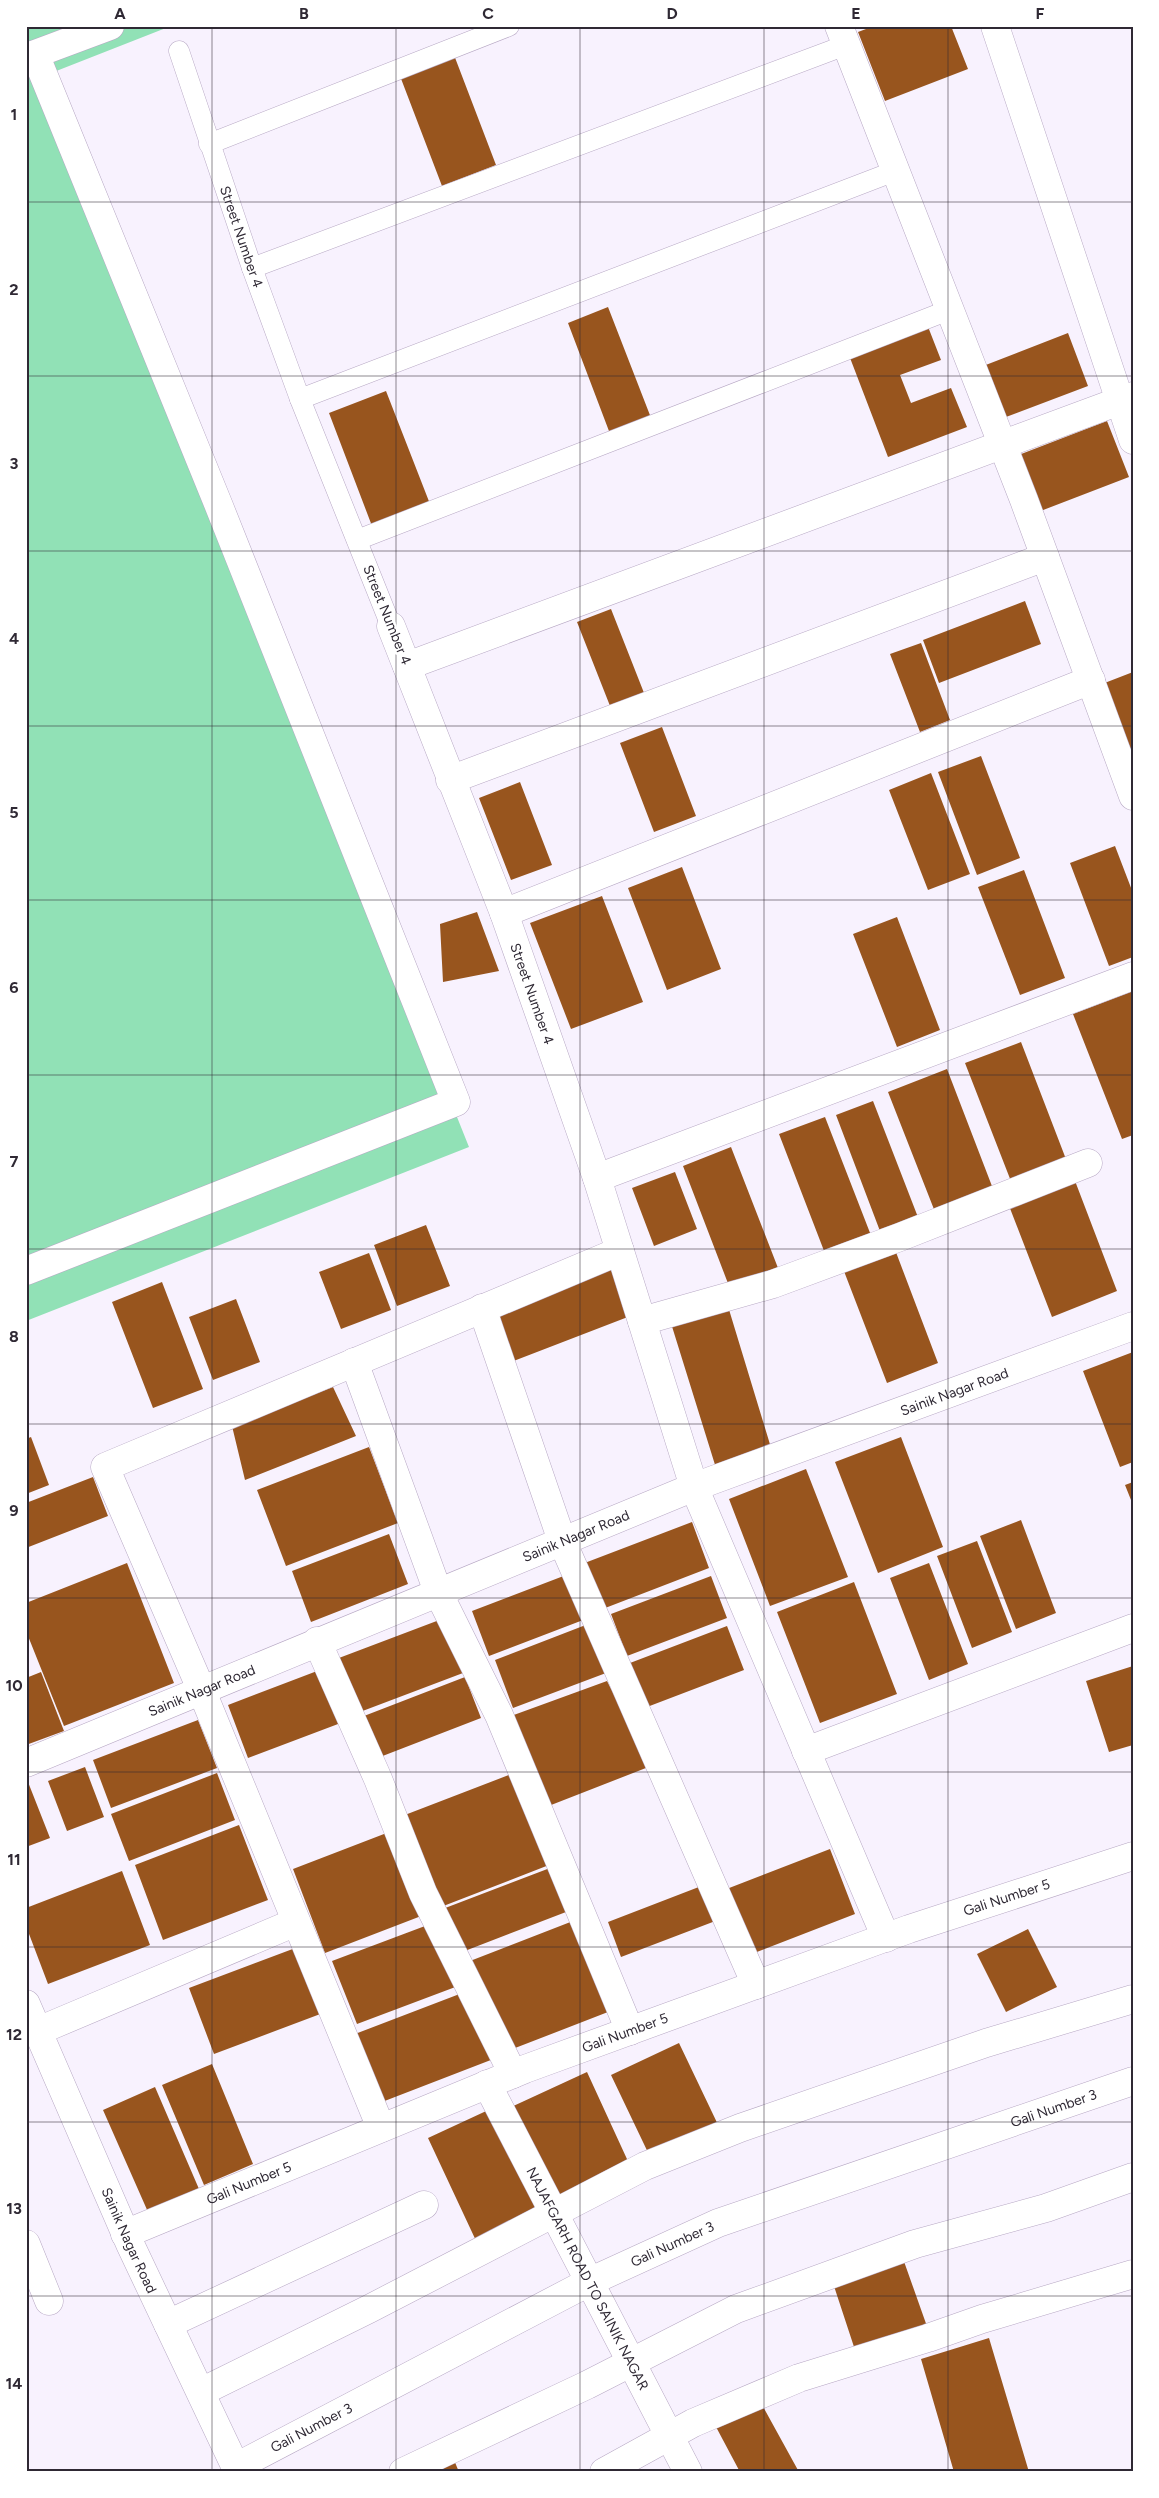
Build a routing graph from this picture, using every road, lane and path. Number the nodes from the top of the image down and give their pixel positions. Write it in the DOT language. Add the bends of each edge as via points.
graph roads {
  1 [pos="110,26"];
  2 [pos="509,26"];
  3 [pos="995,26"];
  4 [pos="842,36"];
  5 [pos="179,52"];
  6 [pos="209,144"];
  7 [pos="895,172"];
  8 [pos="252,268"];
  9 [pos="949,310"];
  10 [pos="300,398"];
  11 [pos="1126,398"];
  12 [pos="1133,440"];
  13 [pos="1002,444"];
  14 [pos="357,540"];
  15 [pos="1045,557"];
  16 [pos="391,626"];
  17 [pos="407,666"];
  18 [pos="1090,680"];
  19 [pos="450,780"];
  20 [pos="1133,796"];
  21 [pos="504,913"];
  22 [pos="1133,976"];
  23 [pos="1088,1163"];
  24 [pos="597,1178"];
  25 [pos="620,1251"];
  26 [pos="26,1271"];
  27 [pos="482,1308"];
  28 [pos="642,1320"];
  29 [pos="1133,1326"];
  30 [pos="354,1362"];
  31 [pos="694,1487"];
  32 [pos="562,1541"];
  33 [pos="438,1592"];
  34 [pos="1133,1628"];
  35 [pos="318,1641"];
  36 [pos="201,1689"];
  37 [pos="806,1751"];
  38 [pos="26,1763"];
  39 [pos="1133,1856"];
  40 [pos="296,1922"];
  41 [pos="886,1938"];
  42 [pos="756,1985"];
  43 [pos="1133,1999"];
  44 [pos="26,2004"];
  45 [pos="38,2031"];
  46 [pos="630,2031"];
  47 [pos="513,2074"];
  48 [pos="1133,2081"];
  49 [pos="487,2084"];
  50 [pos="381,2128"];
  51 [pos="1133,2177"];
  52 [pos="424,2205"];
  53 [pos="554,2212"];
  54 [pos="125,2234"];
  55 [pos="26,2244"];
  56 [pos="1133,2274"];
  57 [pos="590,2282"];
  58 [pos="49,2301"];
  59 [pos="168,2324"];
  60 [pos="631,2363"];
  61 [pos="201,2392"];
  62 [pos="669,2436"];
  63 [pos="237,2470"];
  64 [pos="403,2472"];
  65 [pos="604,2472"];
  66 [pos="688,2472"];
  1 -- 26 [label="street" via="35,54 456,1102"];
  2 -- 6 [label="lane"];
  3 -- 11 [label="street"];
  4 -- 7 [label="street"];
  4 -- 8 [label="lane"];
  5 -- 6 [label="lane, Street Number 4"];
  6 -- 8 [label="lane, Street Number 4"];
  7 -- 9 [label="street"];
  7 -- 10 [label="lane"];
  8 -- 10 [label="lane, Street Number 4"];
  9 -- 13 [label="street"];
  9 -- 14 [label="lane"];
  10 -- 14 [label="lane, Street Number 4"];
  11 -- 12 [label="street"];
  11 -- 13 [label="street"];
  13 -- 15 [label="street"];
  13 -- 17 [label="street"];
  14 -- 16 [label="lane, Street Number 4"];
  15 -- 18 [label="street"];
  15 -- 19 [label="street"];
  16 -- 17 [label="street, Street Number 4"];
  17 -- 19 [label="street, Street Number 4"];
  18 -- 20 [label="street"];
  18 -- 21 [label="street"];
  19 -- 21 [label="street, Street Number 4"];
  21 -- 24 [label="street, Street Number 4"];
  22 -- 24 [label="street"];
  23 -- 28 [label="street" via="773,1284"];
  24 -- 25 [label="street, Street Number 4"];
  25 -- 27 [label="street"];
  25 -- 28 [label="street, Street Number 4"];
  27 -- 30 [label="street"];
  27 -- 32 [label="street"];
  28 -- 31 [label="street, Street Number 4"];
  29 -- 31 [label="street, Sainik Nagar Road"];
  30 -- 33 [label="street"];
  30 -- 36 [label="street" via="105,1467"];
  31 -- 32 [label="street, Sainik Nagar Road"];
  31 -- 37 [label="street, Street Number 4"];
  32 -- 33 [label="street, Sainik Nagar Road"];
  32 -- 42 [label="street"];
  33 -- 35 [label="street, Sainik Nagar Road"];
  33 -- 46 [label="street" via="499,1715"];
  34 -- 37 [label="street"];
  35 -- 36 [label="street, Sainik Nagar Road"];
  35 -- 47 [label="street" via="378,1779 423,1894"];
  36 -- 38 [label="street, Sainik Nagar Road"];
  36 -- 40 [label="street"];
  37 -- 41 [label="street, Street Number 4"];
  39 -- 41 [label="street, Gali Number 5"];
  40 -- 45 [label="street"];
  40 -- 50 [label="street"];
  41 -- 42 [label="street, Gali Number 5"];
  42 -- 46 [label="street, Gali Number 5"];
  43 -- 53 [label="street" via="986,2044 740,2128 645,2166"];
  44 -- 45 [label="street, Sainik Nagar Road"];
  45 -- 54 [label="street, Sainik Nagar Road"];
  46 -- 47 [label="street, Gali Number 5"];
  47 -- 49 [label="street, Gali Number 5"];
  48 -- 57 [label="street, Gali Number 3" via="718,2223"];
  49 -- 50 [label="street, Gali Number 5"];
  49 -- 53 [label="street, NAJAFGARH ROAD TO SAINIK NAGAR"];
  50 -- 54 [label="street, Gali Number 5"];
  51 -- 60 [label="street" via="1046,2208 916,2244 736,2309"];
  52 -- 59 [label="street"];
  53 -- 57 [label="street, NAJAFGARH ROAD TO SAINIK NAGAR"];
  53 -- 61 [label="street"];
  54 -- 59 [label="street, Sainik Nagar Road"];
  55 -- 58 [label="street"];
  56 -- 62 [label="street" via="799,2378"];
  57 -- 60 [label="street, NAJAFGARH ROAD TO SAINIK NAGAR"];
  57 -- 63 [label="street, Gali Number 3"];
  59 -- 61 [label="street, Sainik Nagar Road"];
  60 -- 62 [label="street, NAJAFGARH ROAD TO SAINIK NAGAR"];
  60 -- 64 [label="street"];
  61 -- 63 [label="street, Sainik Nagar Road"];
  62 -- 65 [label="street"];
  62 -- 66 [label="street, NAJAFGARH ROAD TO SAINIK NAGAR"];
}
